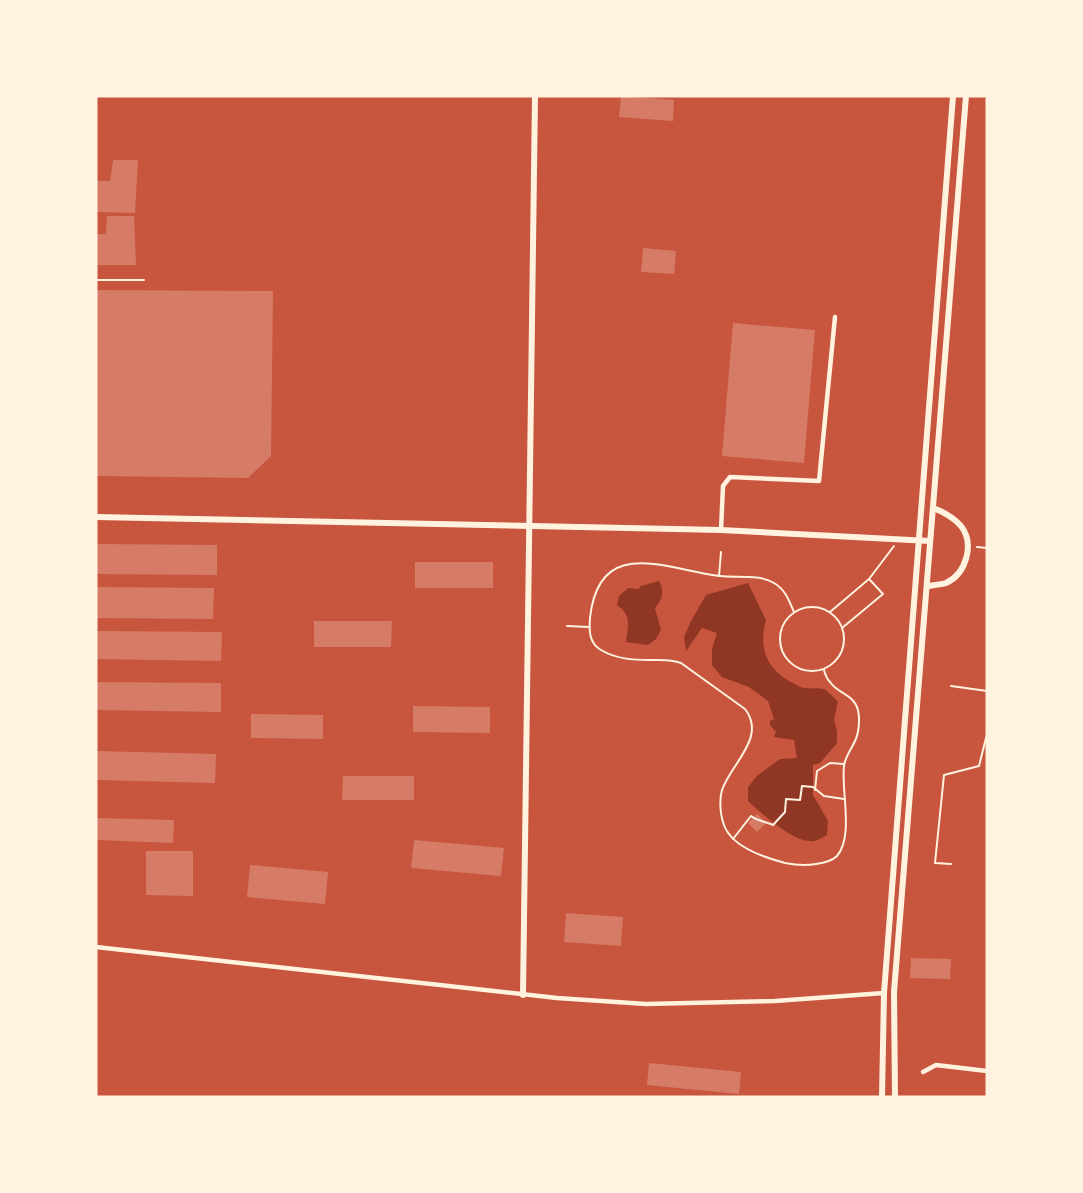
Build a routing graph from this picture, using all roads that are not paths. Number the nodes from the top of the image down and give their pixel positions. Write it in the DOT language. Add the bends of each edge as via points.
graph roads {
  1 [pos="535,96"];
  2 [pos="953,96"];
  3 [pos="966,96"];
  4 [pos="96,280"];
  5 [pos="144,280"];
  6 [pos="835,317"];
  7 [pos="933,508"];
  8 [pos="96,517"];
  9 [pos="528,527"];
  10 [pos="721,530"];
  11 [pos="918,540"];
  12 [pos="930,541"];
  13 [pos="927,586"];
  14 [pos="96,947"];
  15 [pos="884,993"];
  16 [pos="523,995"];
  17 [pos="987,1071"];
  18 [pos="922,1072"];
  19 [pos="882,1097"];
  20 [pos="895,1097"];
  1 -- 9 [label="street"];
  2 -- 11 [label="street"];
  3 -- 7 [label="street"];
  4 -- 5 [label="lane"];
  6 -- 10 [label="street" via="819,481 730,477 723,486"];
  7 -- 12 [label="street"];
  7 -- 13 [label="street" via="949,515 963,528 968,546 960,572 945,583"];
  8 -- 9 [label="street"];
  9 -- 10 [label="street"];
  9 -- 16 [label="street"];
  10 -- 11 [label="street"];
  11 -- 12 [label="street"];
  11 -- 15 [label="street"];
  12 -- 13 [label="street"];
  13 -- 20 [label="street" via="894,992"];
  14 -- 16 [label="street"];
  15 -- 16 [label="street" via="646,1004"];
  15 -- 19 [label="street"];
  17 -- 18 [label="street" via="936,1065"];
}
